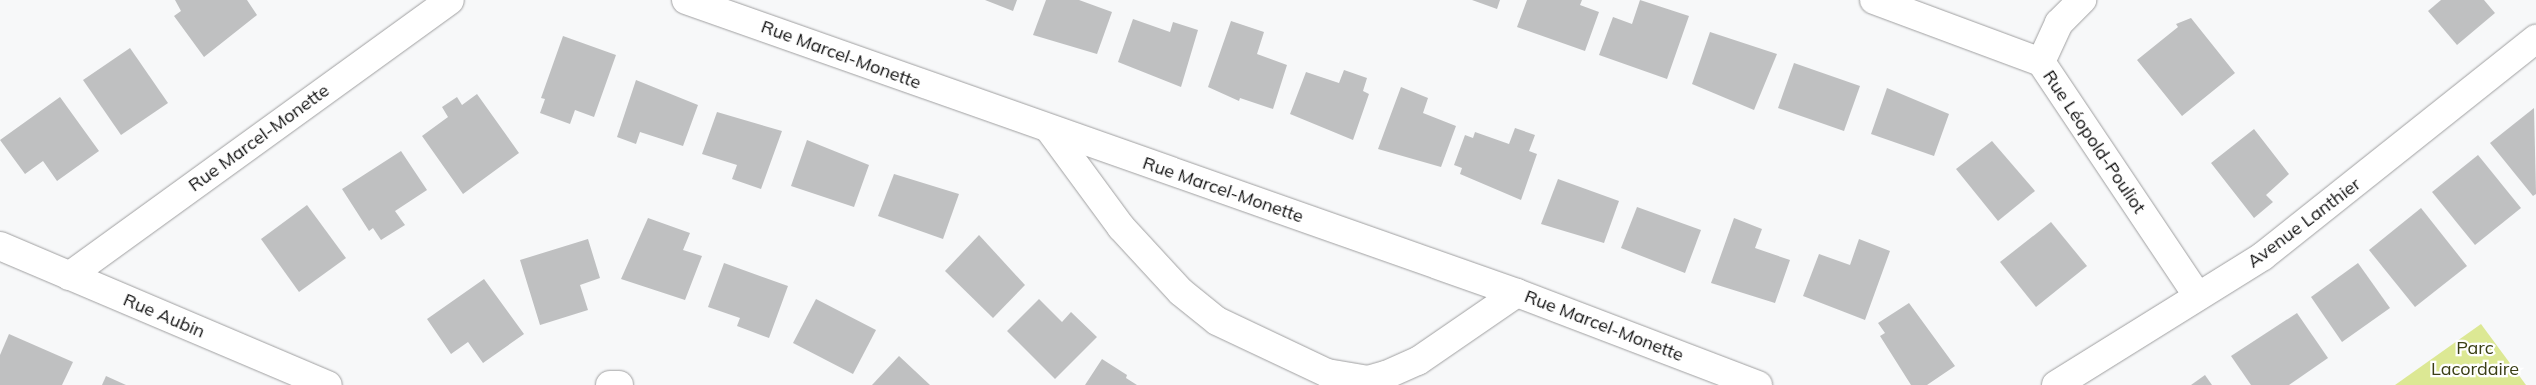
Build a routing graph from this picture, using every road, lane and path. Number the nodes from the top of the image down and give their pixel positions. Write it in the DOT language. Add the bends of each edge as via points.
graph roads {
  1 [pos="450,0"];
  2 [pos="686,0"];
  3 [pos="1874,0"];
  4 [pos="2082,0"];
  5 [pos="2536,39"];
  6 [pos="2041,62"];
  7 [pos="1049,129"];
  8 [pos="0,246"];
  9 [pos="69,276"];
  10 [pos="1517,293"];
  11 [pos="2197,295"];
  12 [pos="328,385"];
  13 [pos="610,385"];
  14 [pos="619,385"];
  15 [pos="1758,385"];
  16 [pos="2056,385"];
  1 -- 9 [label="street, Rue Marcel-Monette"];
  2 -- 7 [label="street, Rue Marcel-Monette"];
  3 -- 6 [label="street, Rue Léopold-Pouliot"];
  4 -- 6 [label="street" via="2059,23"];
  5 -- 11 [label="street, Avenue Lanthier" via="2326,209 2263,256"];
  6 -- 11 [label="street, Rue Léopold-Pouliot"];
  7 -- 10 [label="street, Rue Marcel-Monette"];
  7 -- 10 [label="street" via="1138,247 1181,292 1225,325 1327,373 1368,380 1386,375 1418,360"];
  8 -- 9 [label="street, Rue Aubin"];
  9 -- 12 [label="street, Rue Aubin"];
  10 -- 15 [label="street, Rue Marcel-Monette"];
  11 -- 16 [label="street, Avenue Lanthier"];
  13 -- 14 [label="street"];
}
